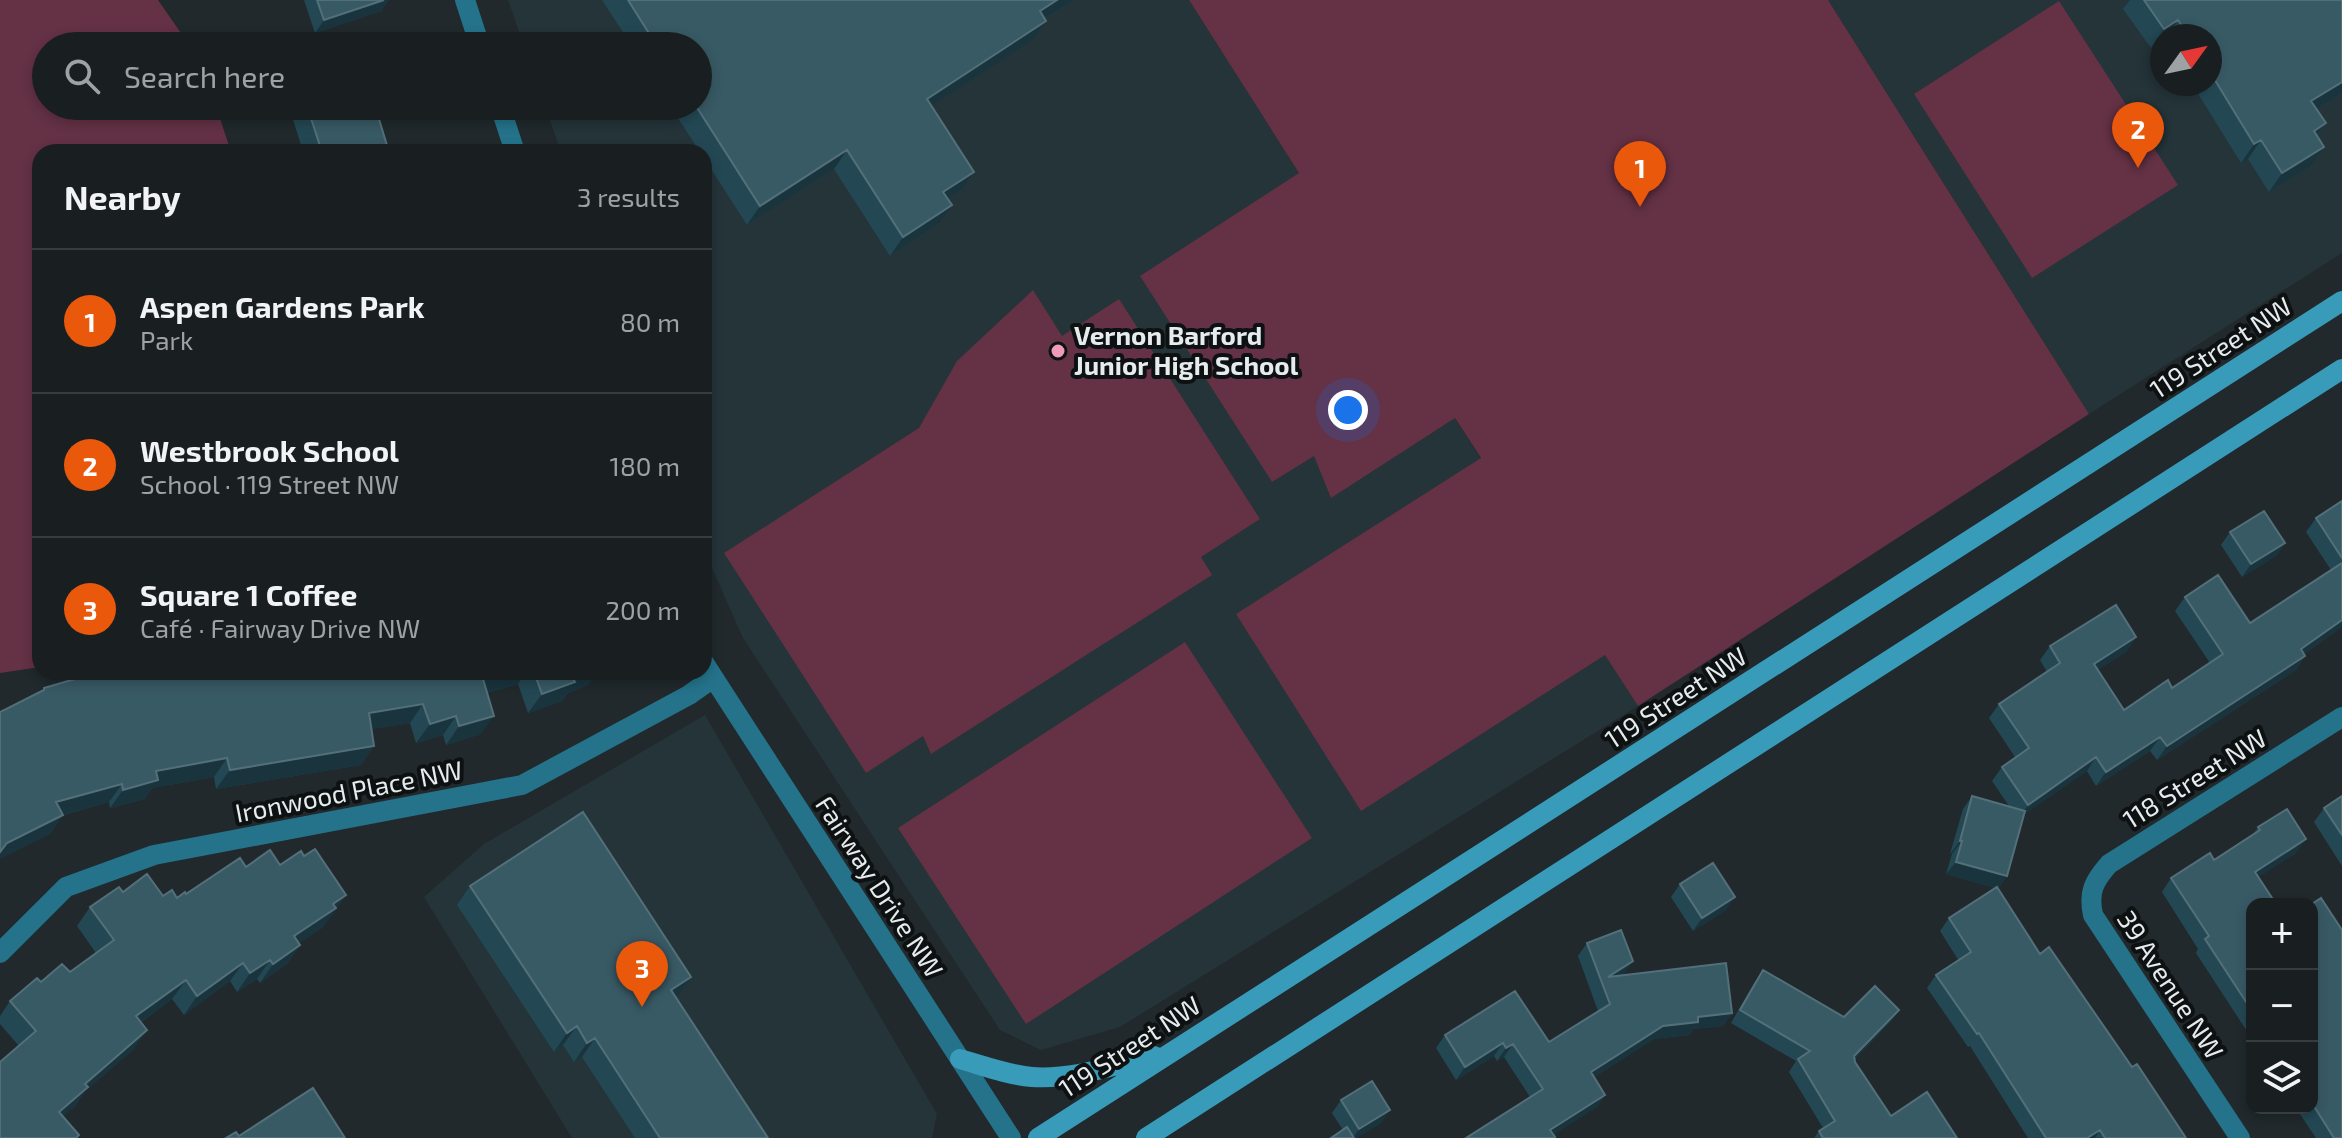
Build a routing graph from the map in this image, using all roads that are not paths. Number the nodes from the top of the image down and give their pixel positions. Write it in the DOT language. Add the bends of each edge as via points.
graph roads {
  1 [pos="465,0"];
  2 [pos="475,32"];
  3 [pos="505,120"];
  4 [pos="512,144"];
  5 [pos="2342,301"];
  6 [pos="2342,369"];
  7 [pos="712,677"];
  8 [pos="701,680"];
  9 [pos="2342,717"];
  10 [pos="2089,898"];
  11 [pos="0,953"];
  12 [pos="1169,1053"];
  13 [pos="960,1059"];
  14 [pos="1011,1138"];
  15 [pos="1038,1138"];
  16 [pos="1146,1138"];
  17 [pos="2240,1138"];
  1 -- 2 [label="street"];
  3 -- 4 [label="street"];
  5 -- 12 [label="main road, 119 Street NW"];
  6 -- 16 [label="main road"];
  7 -- 13 [label="street, Fairway Drive NW"];
  8 -- 11 [label="street, Ironwood Place NW" via="689,695 522,785 154,855 66,887"];
  9 -- 10 [label="street, 118 Street NW" via="2109,864"];
  10 -- 17 [label="street, 39 Avenue NW" via="2093,915"];
  12 -- 13 [label="main road" via="1034,1078"];
  12 -- 15 [label="main road, 119 Street NW"];
  13 -- 14 [label="street, Fairway Drive NW"];
}
